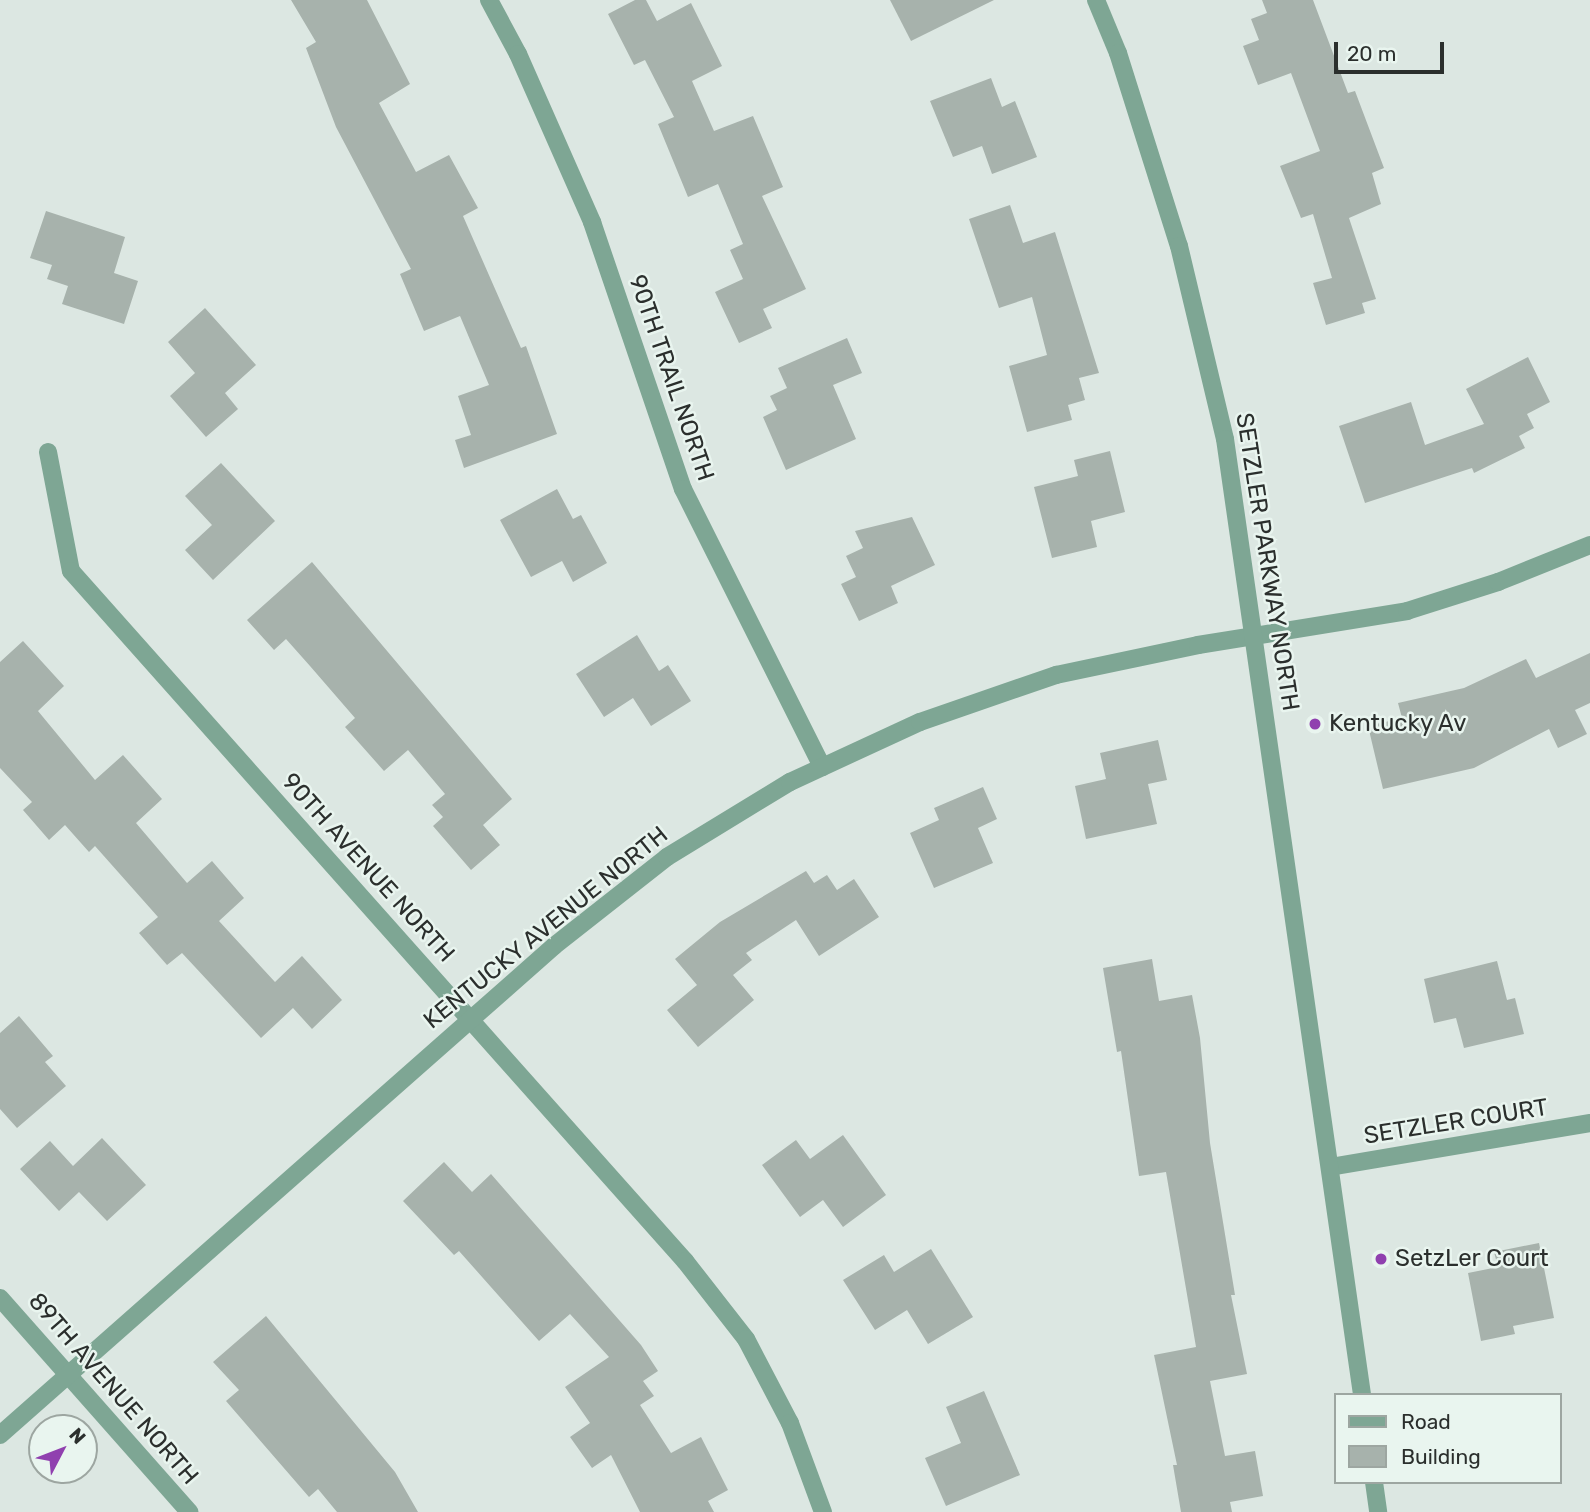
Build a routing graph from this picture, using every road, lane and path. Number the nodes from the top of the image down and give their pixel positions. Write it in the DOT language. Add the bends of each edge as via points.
graph roads {
  1 [pos="488,0"];
  2 [pos="1096,0"];
  3 [pos="48,452"];
  4 [pos="1590,545"];
  5 [pos="1256,637"];
  6 [pos="822,767"];
  7 [pos="469,1018"];
  8 [pos="1590,1123"];
  9 [pos="1330,1167"];
  10 [pos="0,1298"];
  11 [pos="68,1374"];
  12 [pos="1362,1393"];
  13 [pos="0,1434"];
  14 [pos="1374,1484"];
  15 [pos="189,1512"];
  16 [pos="823,1512"];
  17 [pos="1378,1512"];
  1 -- 6 [label="street, 90TH TRAIL NORTH" via="518,54 592,222 683,489"];
  2 -- 5 [label="street, SETZLER PARKWAY NORTH" via="1118,53 1179,246 1225,439"];
  3 -- 7 [label="street, 90TH AVENUE NORTH" via="71,571"];
  4 -- 5 [label="street, KENTUCKY AVENUE NORTH" via="1407,611"];
  5 -- 6 [label="street, KENTUCKY AVENUE NORTH" via="1056,675 920,722"];
  5 -- 9 [label="street, SETZLER PARKWAY NORTH"];
  6 -- 7 [label="street, KENTUCKY AVENUE NORTH" via="667,857"];
  7 -- 11 [label="street, KENTUCKY AVENUE NORTH"];
  7 -- 16 [label="street, 90TH AVENUE NORTH" via="685,1261 746,1339 790,1423"];
  8 -- 9 [label="street, SETZLER COURT"];
  9 -- 12 [label="street, SETZLER PARKWAY NORTH"];
  10 -- 11 [label="street, 89TH AVENUE NORTH"];
  11 -- 13 [label="street, KENTUCKY AVENUE NORTH"];
  11 -- 15 [label="street, 89TH AVENUE NORTH"];
  14 -- 17 [label="street"];
}
